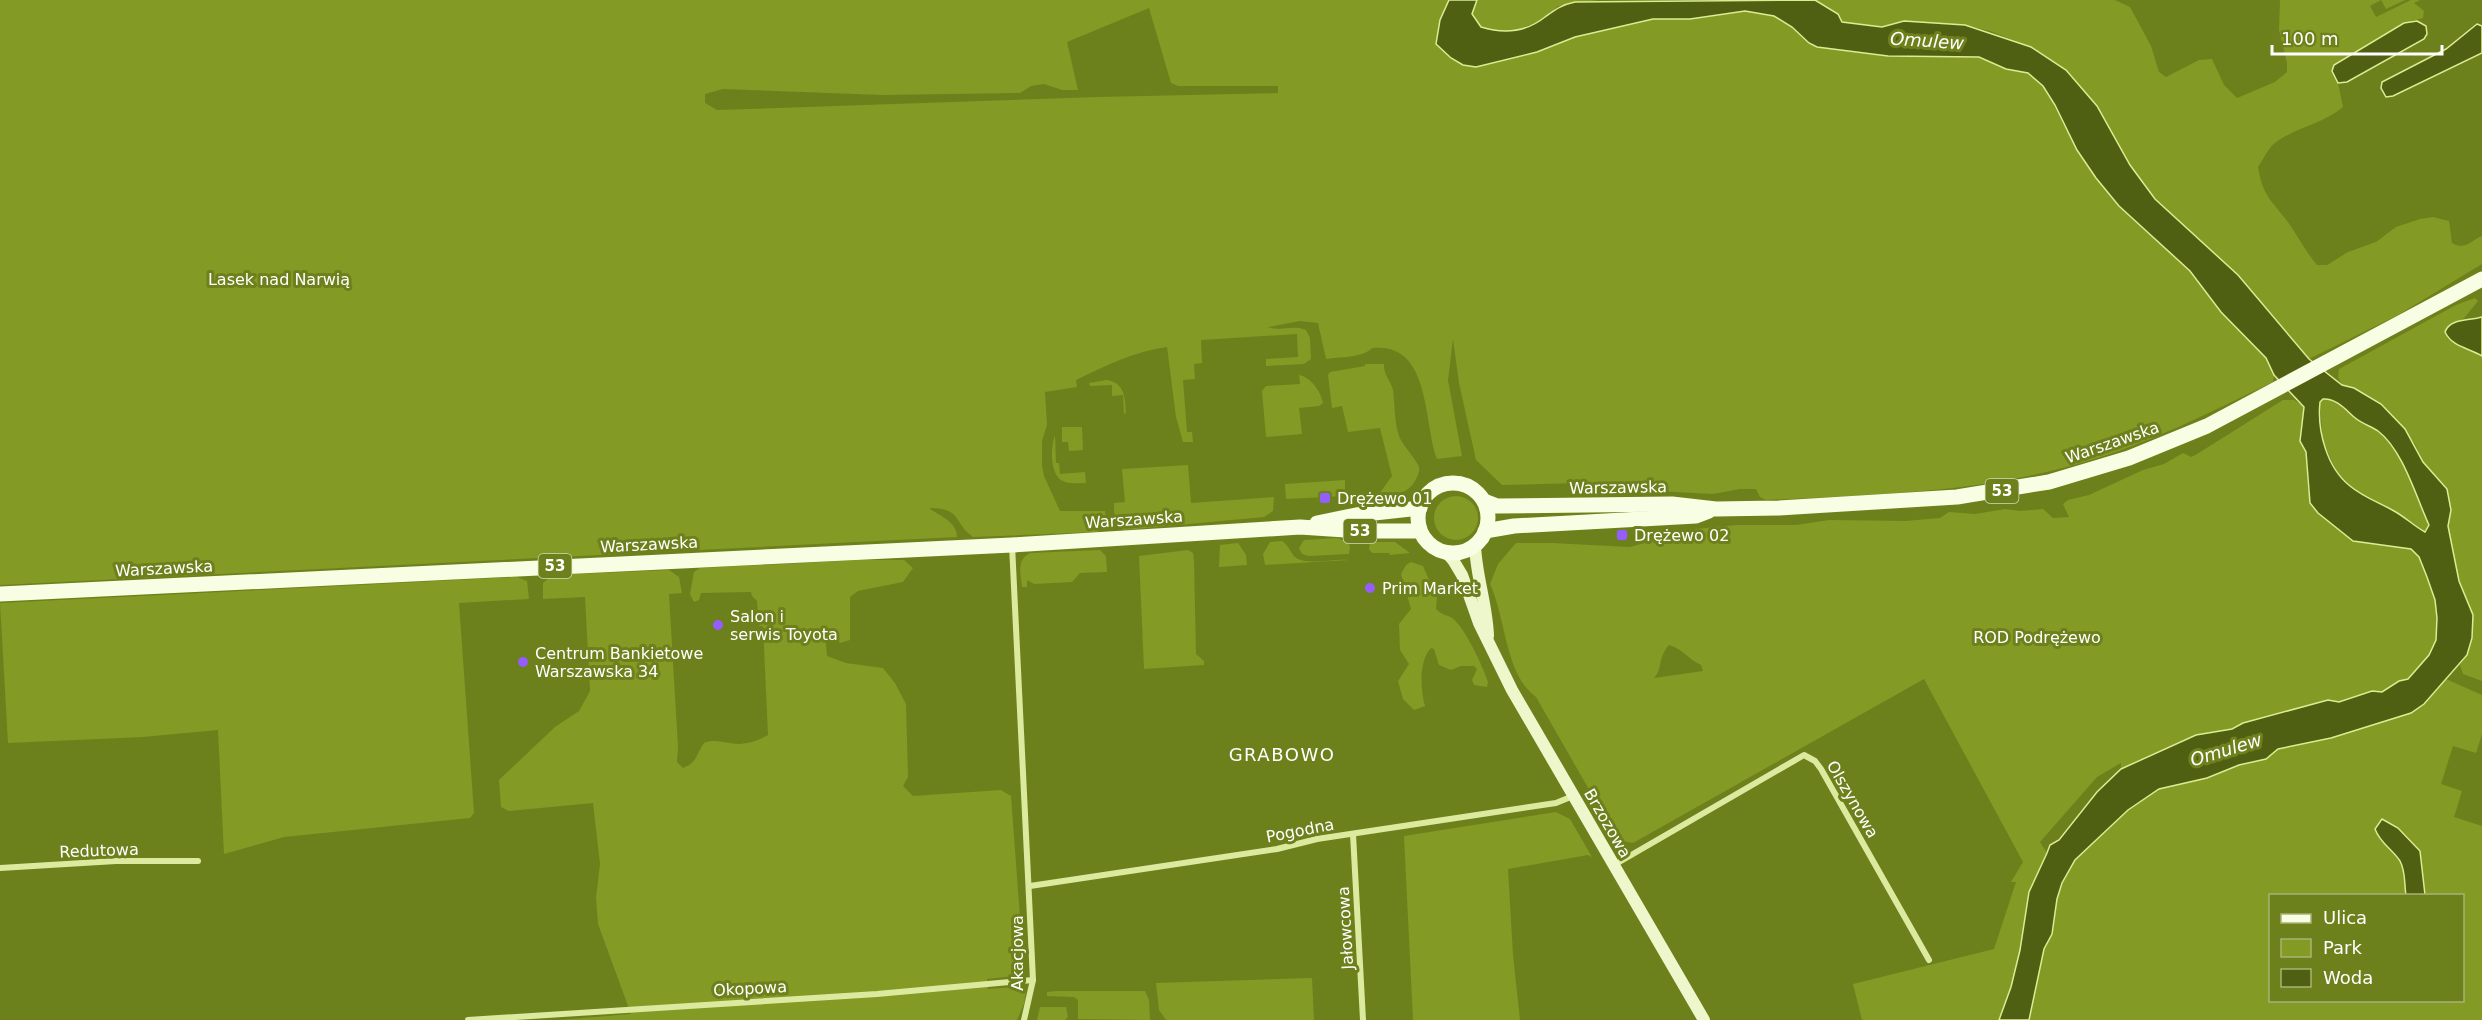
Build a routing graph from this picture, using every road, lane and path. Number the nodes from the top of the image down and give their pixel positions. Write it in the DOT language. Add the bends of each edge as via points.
graph roads {
  1 [pos="2482,279"];
  2 [pos="1484,501"];
  3 [pos="1420,508"];
  4 [pos="1716,509"];
  5 [pos="1300,526"];
  6 [pos="1420,531"];
  7 [pos="1485,531"];
  8 [pos="1012,545"];
  9 [pos="1475,545"];
  10 [pos="1445,551"];
  11 [pos="0,594"];
  12 [pos="1488,640"];
  13 [pos="1574,796"];
  14 [pos="1353,834"];
  15 [pos="198,861"];
  16 [pos="1614,865"];
  17 [pos="0,867"];
  18 [pos="1030,886"];
  19 [pos="1929,960"];
  20 [pos="1033,980"];
  21 [pos="468,1020"];
  22 [pos="1024,1020"];
  23 [pos="1363,1020"];
  24 [pos="1704,1020"];
  1 -- 4 [label="main road, Warszawska / 53" via="2206,426 2091,470 2030,486 1917,501"];
  2 -- 3 [label="main road, 53" via="1469,486 1446,483 1427,494"];
  2 -- 4 [label="main road, Warszawska / 53" via="1497,506 1672,504"];
  2 -- 7 [label="main road" via="1488,515"];
  3 -- 5 [label="main road, Warszawska / 53"];
  3 -- 6 [label="main road"];
  4 -- 7 [label="main road, Warszawska / 53" via="1696,516"];
  5 -- 6 [label="main road, Warszawska / 53"];
  5 -- 8 [label="main road, Warszawska / 53"];
  6 -- 10 [label="main road" via="1436,548"];
  7 -- 9 [label="main road"];
  8 -- 11 [label="main road, Warszawska / 53"];
  8 -- 18 [label="street, Akacjowa"];
  9 -- 10 [label="main road" via="1459,552"];
  9 -- 12 [label="main road, Brzozowa"];
  10 -- 12 [label="main road, Brzozowa" via="1462,575"];
  12 -- 13 [label="main road, Brzozowa" via="1512,690"];
  13 -- 14 [label="street, Pogodna" via="1556,803"];
  13 -- 16 [label="main road, Brzozowa"];
  14 -- 18 [label="street, Pogodna"];
  14 -- 23 [label="street, Jałowcowa"];
  15 -- 17 [label="street, Redutowa"];
  16 -- 19 [label="street, Olszynowa" via="1804,755 1821,769"];
  16 -- 24 [label="main road, Brzozowa"];
  18 -- 20 [label="street, Akacjowa"];
  20 -- 21 [label="street, Okopowa" via="878,994"];
  20 -- 22 [label="street, Akacjowa"];
}
